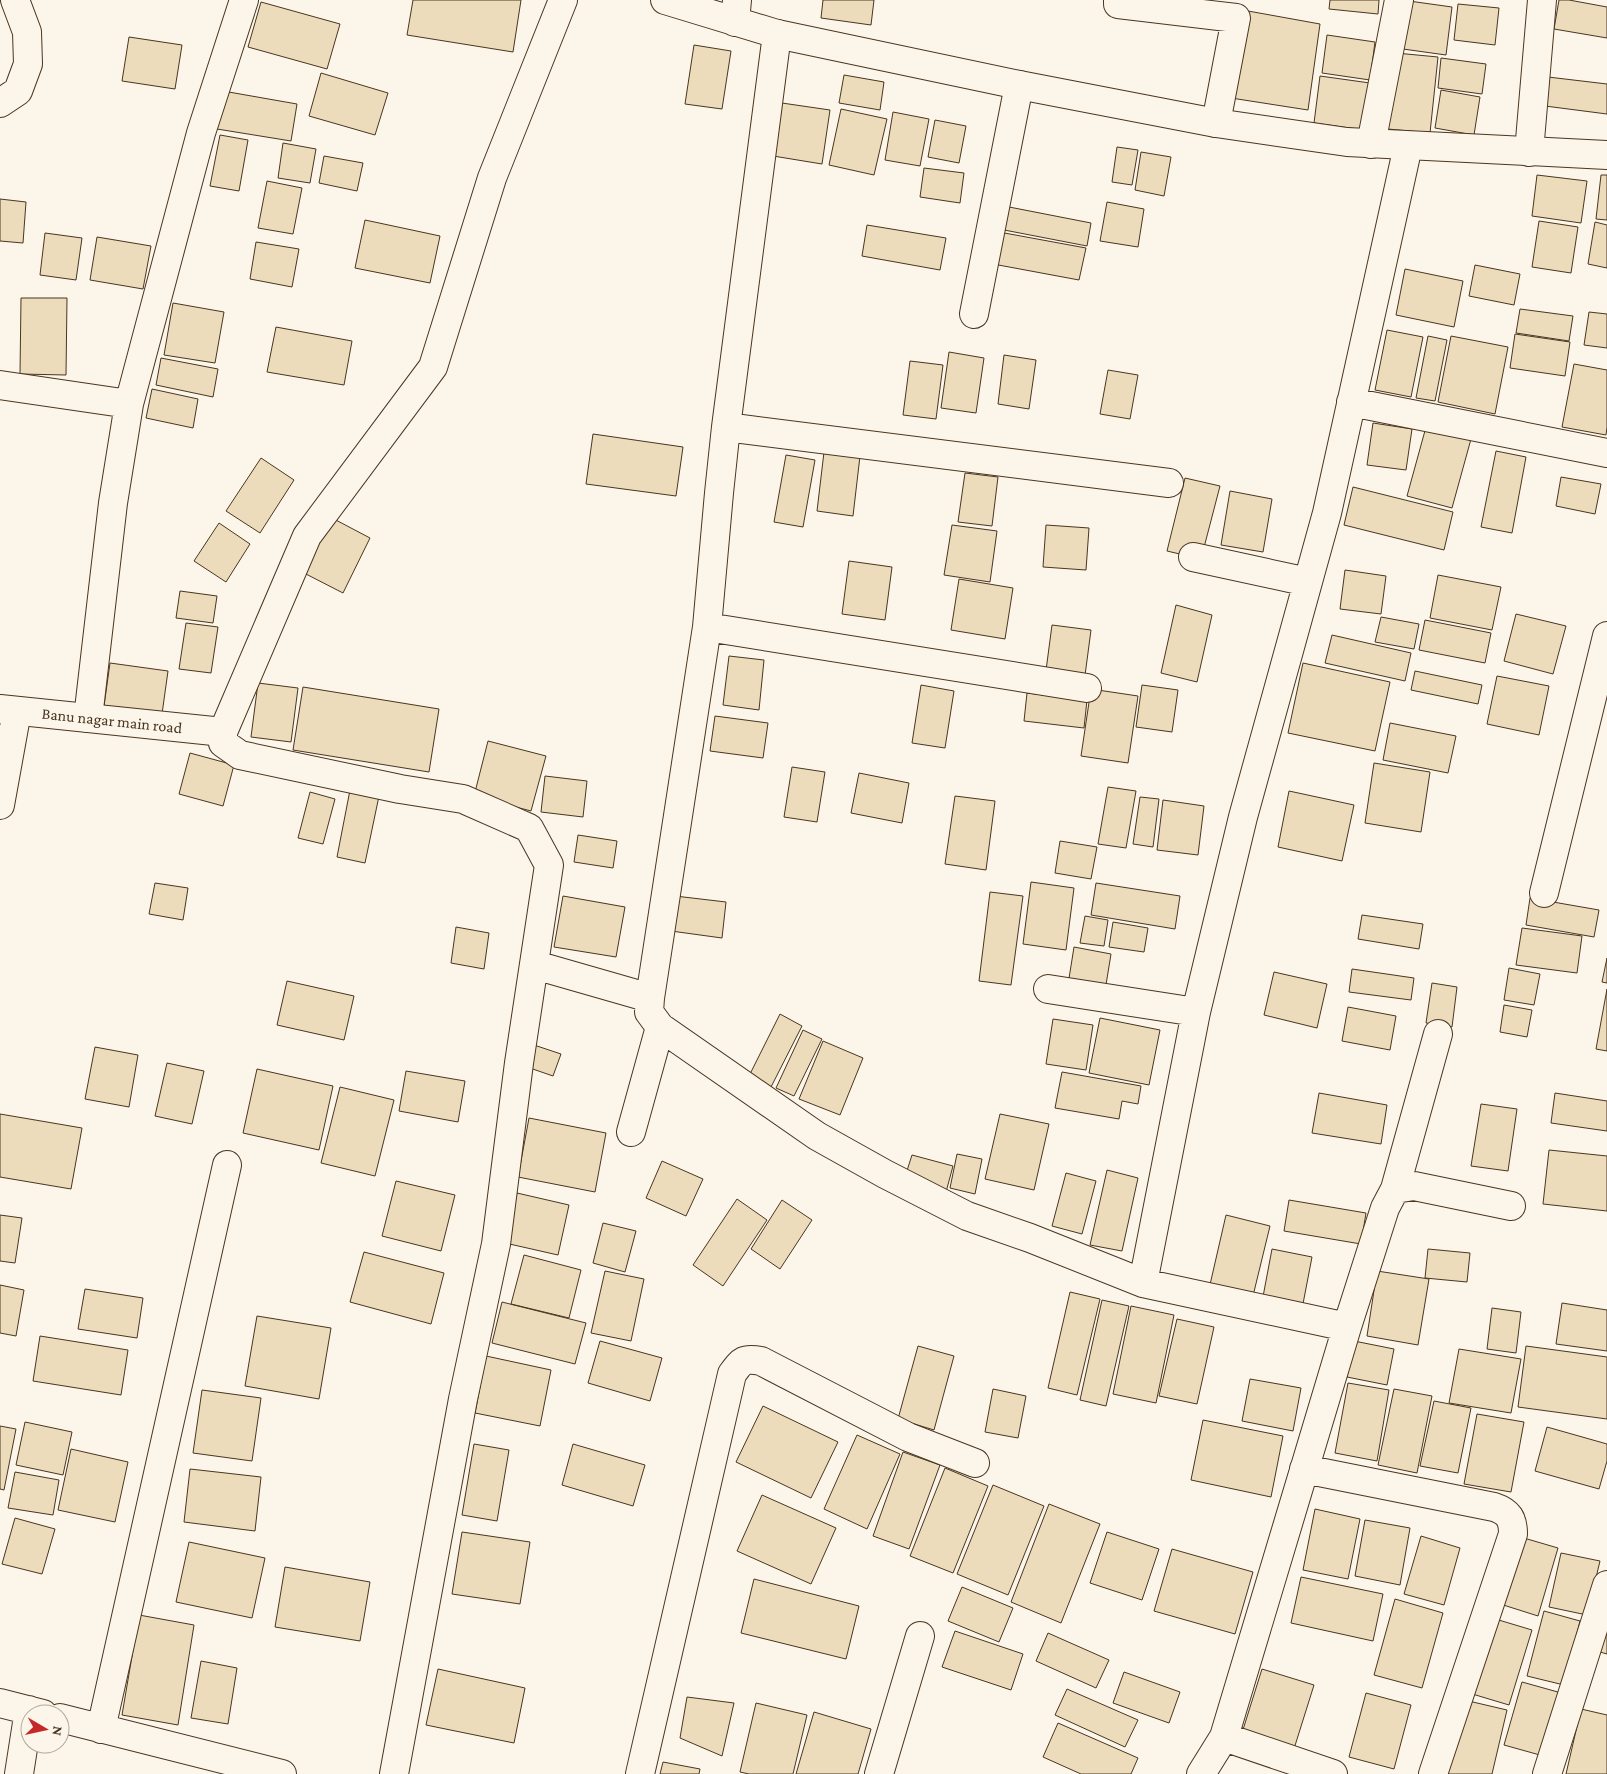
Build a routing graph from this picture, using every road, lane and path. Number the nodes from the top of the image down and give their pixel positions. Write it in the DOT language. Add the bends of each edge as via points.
graph roads {
  1 [pos="15,0"];
  2 [pos="244,0"];
  3 [pos="563,0"];
  4 [pos="665,0"];
  5 [pos="1118,0"];
  6 [pos="1399,0"];
  7 [pos="1542,0"];
  8 [pos="736,11"];
  9 [pos="777,34"];
  10 [pos="1019,85"];
  11 [pos="0,103"];
  12 [pos="1216,123"];
  13 [pos="1371,144"];
  14 [pos="1408,146"];
  15 [pos="1529,152"];
  16 [pos="1607,155"];
  17 [pos="974,314"];
  18 [pos="0,385"];
  19 [pos="1351,402"];
  20 [pos="129,404"];
  21 [pos="726,427"];
  22 [pos="1607,453"];
  23 [pos="1169,483"];
  24 [pos="1192,557"];
  25 [pos="1308,582"];
  26 [pos="707,626"];
  27 [pos="1607,636"];
  28 [pos="1086,688"];
  29 [pos="9,710"];
  30 [pos="88,718"];
  31 [pos="224,732"];
  32 [pos="0,804"];
  33 [pos="1544,894"];
  34 [pos="535,966"];
  35 [pos="1048,989"];
  36 [pos="650,998"];
  37 [pos="1196,1012"];
  38 [pos="660,1027"];
  39 [pos="1438,1034"];
  40 [pos="630,1132"];
  41 [pos="227,1165"];
  42 [pos="1395,1189"];
  43 [pos="1511,1206"];
  44 [pos="1142,1282"];
  45 [pos="1347,1326"];
  46 [pos="974,1463"];
  47 [pos="1304,1469"];
  48 [pos="1607,1585"];
  49 [pos="920,1636"];
  50 [pos="0,1703"];
  51 [pos="20,1708"];
  52 [pos="70,1721"];
  53 [pos="101,1729"];
  54 [pos="1224,1737"];
  55 [pos="24,1754"];
  56 [pos="19,1774"];
  57 [pos="282,1774"];
  58 [pos="394,1774"];
  59 [pos="640,1774"];
  60 [pos="879,1774"];
  61 [pos="1201,1774"];
  62 [pos="1333,1774"];
  63 [pos="1434,1774"];
  64 [pos="1547,1774"];
  1 -- 11 [label="street" via="27,32 28,64 18,91"];
  2 -- 20 [label="street" via="200,133"];
  3 -- 31 [label="street" via="492,178 433,367 307,536"];
  4 -- 8 [label="street"];
  5 -- 12 [label="street" via="1118,4 1236,18"];
  6 -- 13 [label="street"];
  7 -- 15 [label="street"];
  8 -- 9 [label="street"];
  9 -- 10 [label="street"];
  9 -- 21 [label="street"];
  10 -- 12 [label="street"];
  10 -- 17 [label="street"];
  12 -- 13 [label="street"];
  13 -- 14 [label="street"];
  14 -- 15 [label="street"];
  14 -- 19 [label="street"];
  15 -- 16 [label="street"];
  18 -- 20 [label="street"];
  19 -- 22 [label="street"];
  19 -- 25 [label="street"];
  20 -- 30 [label="street" via="113,503"];
  21 -- 23 [label="street"];
  21 -- 26 [label="street"];
  24 -- 25 [label="street"];
  25 -- 37 [label="street" via="1243,817"];
  26 -- 28 [label="street"];
  26 -- 36 [label="street"];
  27 -- 33 [label="street"];
  29 -- 30 [label="street, Banu nagar main road"];
  29 -- 32 [label="street"];
  30 -- 31 [label="street, Banu nagar main road"];
  31 -- 34 [label="street" via="223,743 240,755 463,799 528,828 549,865"];
  34 -- 36 [label="street"];
  34 -- 58 [label="street" via="496,1244 462,1399"];
  35 -- 37 [label="street"];
  36 -- 38 [label="street" via="650,1012"];
  37 -- 44 [label="street"];
  38 -- 40 [label="street"];
  38 -- 44 [label="street" via="817,1136 886,1174 967,1216"];
  39 -- 42 [label="street"];
  41 -- 53 [label="street"];
  42 -- 43 [label="street" via="1414,1186"];
  42 -- 45 [label="street" via="1385,1208"];
  44 -- 45 [label="street"];
  45 -- 47 [label="street"];
  46 -- 59 [label="street" via="908,1437 762,1361 749,1358 741,1362 732,1374"];
  47 -- 54 [label="street"];
  47 -- 63 [label="street" via="1494,1506 1510,1516 1513,1534"];
  48 -- 64 [label="street"];
  49 -- 60 [label="street"];
  50 -- 51 [label="street"];
  52 -- 53 [label="street"];
  53 -- 57 [label="street"];
  54 -- 61 [label="street"];
  54 -- 62 [label="street"];
  55 -- 56 [label="street"];
}
